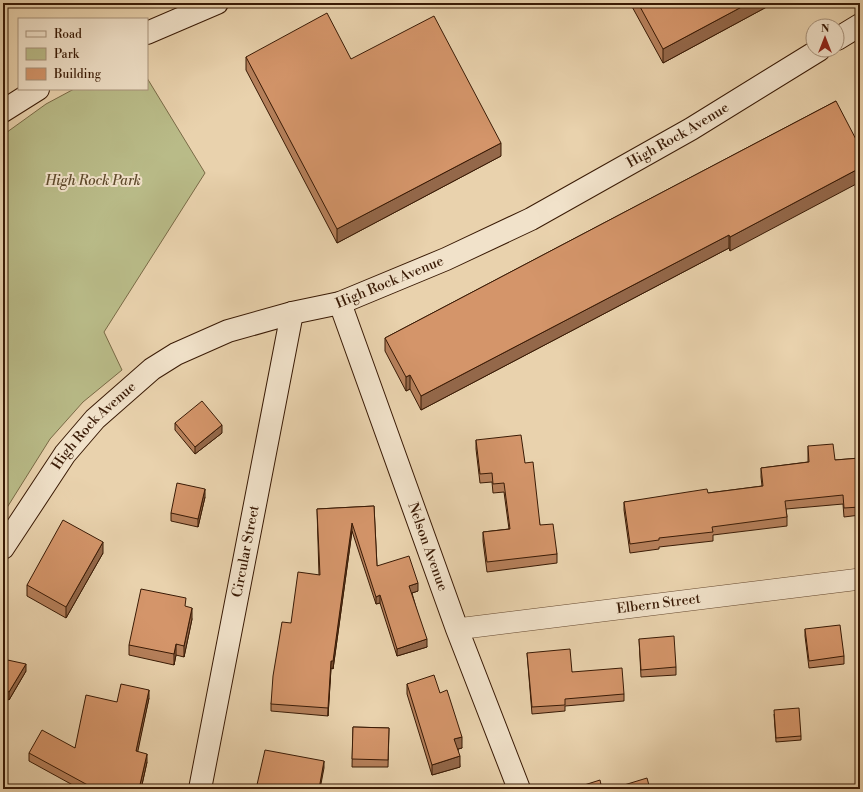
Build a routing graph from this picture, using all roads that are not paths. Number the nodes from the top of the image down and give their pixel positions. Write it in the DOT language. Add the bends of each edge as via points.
graph roads {
  1 [pos="217,3"];
  2 [pos="860,25"];
  3 [pos="148,33"];
  4 [pos="845,34"];
  5 [pos="806,58"];
  6 [pos="36,90"];
  7 [pos="3,111"];
  8 [pos="340,303"];
  9 [pos="292,313"];
  10 [pos="3,548"];
  11 [pos="860,579"];
  12 [pos="457,628"];
  13 [pos="200,789"];
  14 [pos="519,789"];
  1 -- 3 [label="street"];
  2 -- 4 [label="street"];
  5 -- 8 [label="street, High Rock Avenue" via="691,129 531,219 446,259"];
  6 -- 7 [label="street"];
  8 -- 9 [label="street, High Rock Avenue"];
  8 -- 12 [label="street, Nelson Avenue"];
  9 -- 10 [label="street, High Rock Avenue" via="228,331 176,354 152,369 96,419 65,454"];
  9 -- 13 [label="street, Circular Street"];
  11 -- 12 [label="street, Elbern Street"];
  12 -- 14 [label="street, Nelson Avenue"];
}
